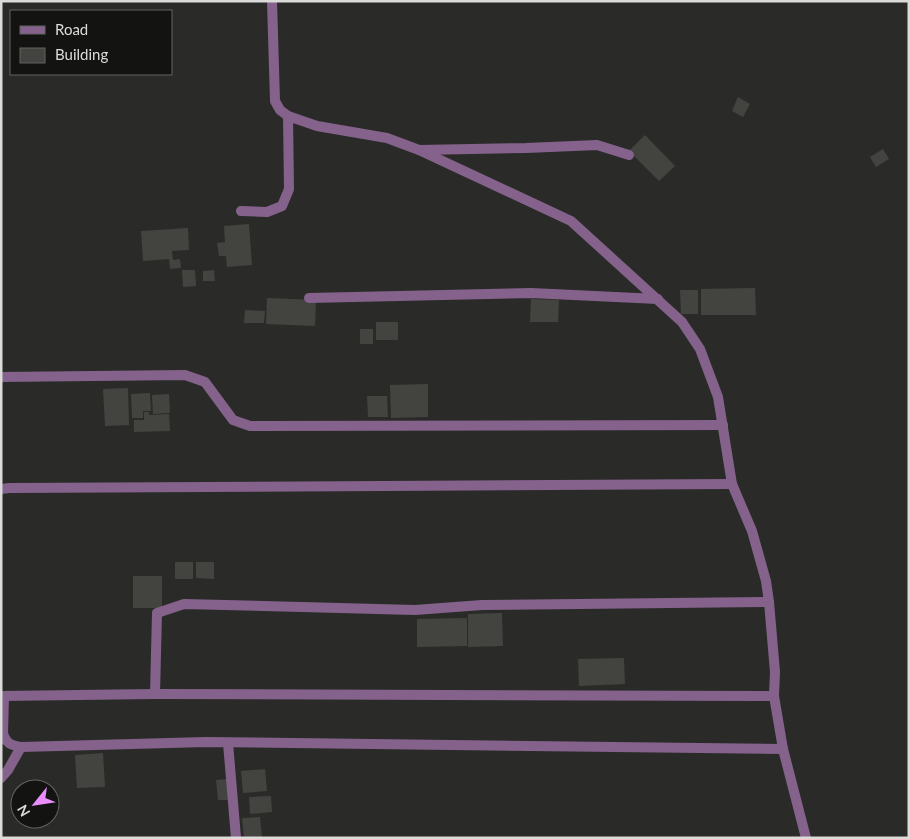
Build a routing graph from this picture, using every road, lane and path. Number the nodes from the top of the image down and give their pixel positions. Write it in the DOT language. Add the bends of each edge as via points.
graph roads {
  1 [pos="272,1"];
  2 [pos="288,116"];
  3 [pos="420,150"];
  4 [pos="629,155"];
  5 [pos="241,211"];
  6 [pos="309,298"];
  7 [pos="658,299"];
  8 [pos="1,377"];
  9 [pos="723,425"];
  10 [pos="732,484"];
  11 [pos="1,489"];
  12 [pos="769,602"];
  13 [pos="155,694"];
  14 [pos="3,696"];
  15 [pos="774,696"];
  16 [pos="228,743"];
  17 [pos="21,747"];
  18 [pos="783,749"];
  19 [pos="1,778"];
  20 [pos="236,838"];
  21 [pos="806,838"];
  1 -- 2 [label="street" via="275,102"];
  2 -- 3 [label="street" via="317,126 388,138"];
  2 -- 5 [label="street" via="289,190 282,206 267,212"];
  3 -- 4 [label="street" via="596,144"];
  3 -- 7 [label="street" via="571,221"];
  6 -- 7 [label="street" via="531,293"];
  7 -- 9 [label="street" via="682,322 700,349 718,397"];
  8 -- 9 [label="street" via="185,375 205,382 232,420 250,426"];
  9 -- 10 [label="street"];
  10 -- 11 [label="street"];
  10 -- 12 [label="street" via="752,531"];
  12 -- 13 [label="street" via="482,605 415,610 184,604 157,613"];
  12 -- 15 [label="street"];
  13 -- 14 [label="street"];
  13 -- 15 [label="street"];
  14 -- 17 [label="street" via="4,739 8,744"];
  15 -- 18 [label="street"];
  16 -- 17 [label="street"];
  16 -- 18 [label="street"];
  16 -- 20 [label="street"];
  17 -- 19 [label="street"];
  18 -- 21 [label="street"];
}
